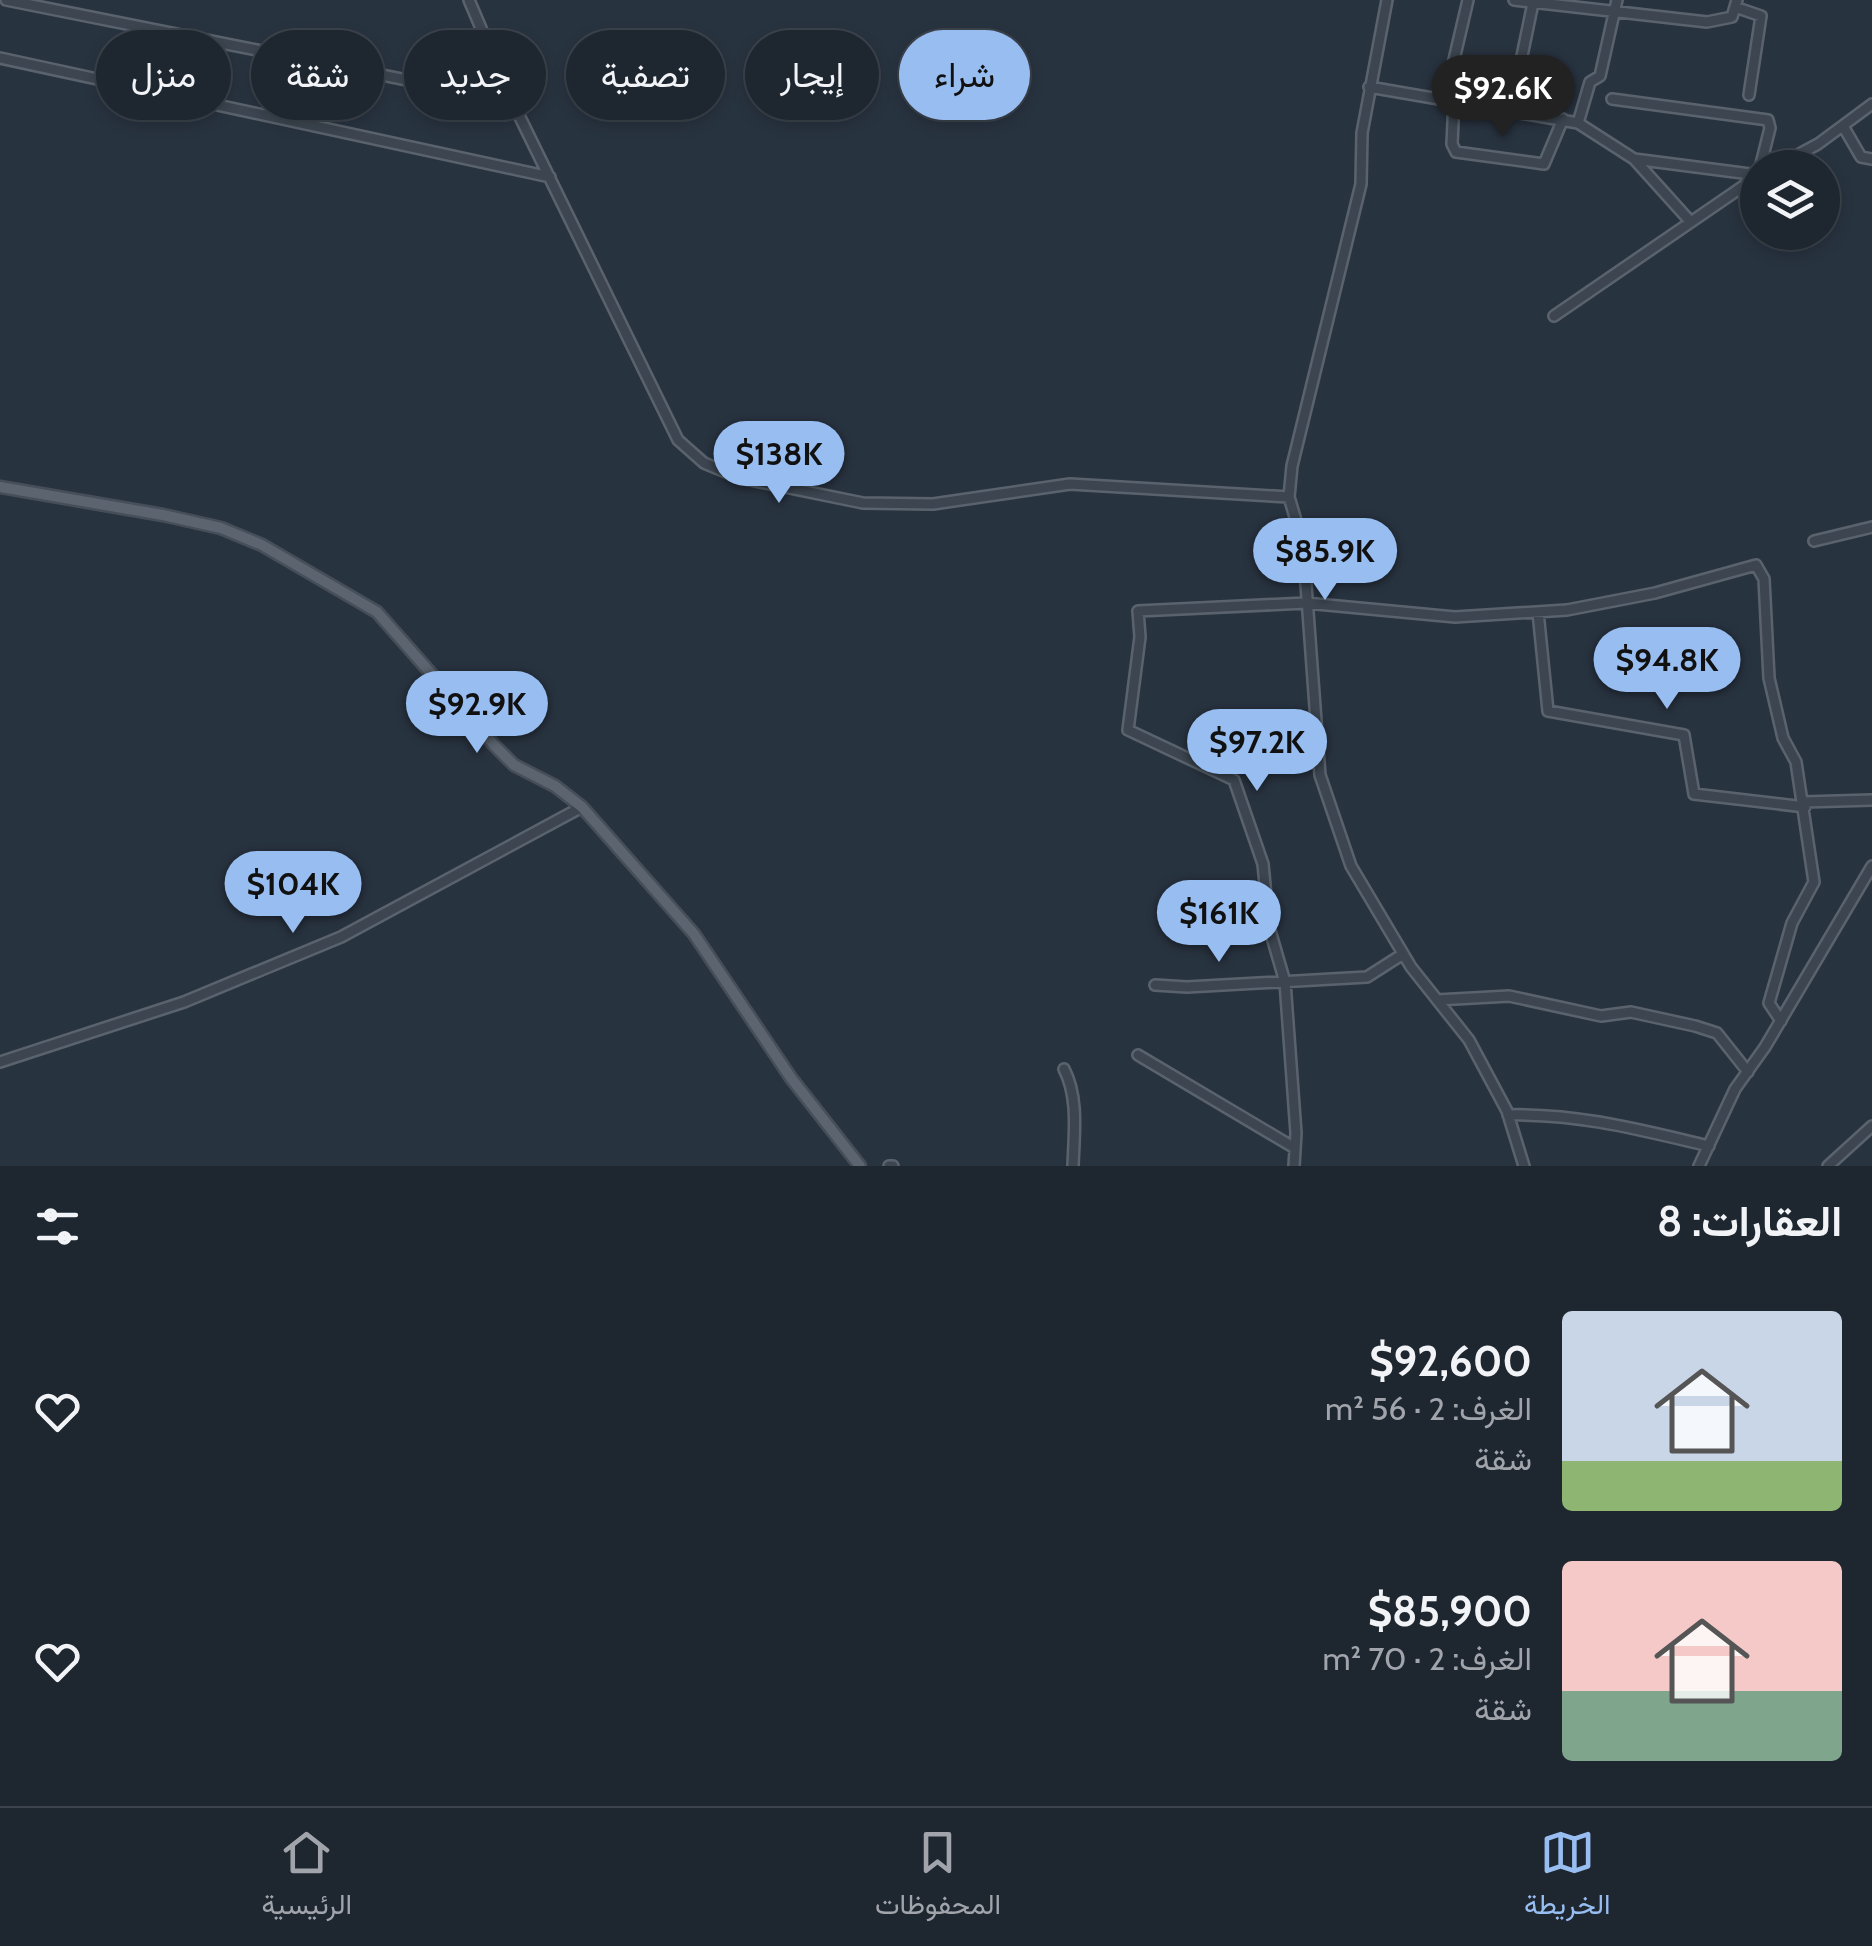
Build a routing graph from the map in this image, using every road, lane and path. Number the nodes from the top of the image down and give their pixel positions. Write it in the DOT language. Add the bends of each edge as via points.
graph roads {
  1 [pos="6,0"];
  2 [pos="469,0"];
  3 [pos="1387,0"];
  4 [pos="1468,0"];
  5 [pos="1514,0"];
  6 [pos="1617,0"];
  7 [pos="1540,3"];
  8 [pos="1736,4"];
  9 [pos="1613,13"];
  10 [pos="482,30"];
  11 [pos="0,58"];
  12 [pos="404,79"];
  13 [pos="1369,87"];
  14 [pos="1749,94"];
  15 [pos="1450,99"];
  16 [pos="1612,99"];
  17 [pos="1872,104"];
  18 [pos="1510,109"];
  19 [pos="1563,118"];
  20 [pos="522,120"];
  21 [pos="1578,123"];
  22 [pos="1844,126"];
  23 [pos="1764,150"];
  24 [pos="1803,150"];
  25 [pos="1634,158"];
  26 [pos="1872,159"];
  27 [pos="1740,173"];
  28 [pos="550,177"];
  29 [pos="1740,186"];
  30 [pos="1689,220"];
  31 [pos="1554,316"];
  32 [pos="0,487"];
  33 [pos="1290,496"];
  34 [pos="1872,527"];
  35 [pos="1814,541"];
  36 [pos="1306,603"];
  37 [pos="1538,612"];
  38 [pos="1872,800"];
  39 [pos="1805,804"];
  40 [pos="582,808"];
  41 [pos="1870,873"];
  42 [pos="1403,954"];
  43 [pos="1285,982"];
  44 [pos="1155,985"];
  45 [pos="1437,1000"];
  46 [pos="1781,1021"];
  47 [pos="1138,1055"];
  48 [pos="0,1062"];
  49 [pos="1064,1069"];
  50 [pos="1748,1072"];
  51 [pos="1508,1114"];
  52 [pos="1872,1126"];
  53 [pos="1708,1146"];
  54 [pos="1293,1147"];
  55 [pos="860,1166"];
  56 [pos="1073,1166"];
  57 [pos="1294,1166"];
  58 [pos="1524,1166"];
  59 [pos="1698,1166"];
  60 [pos="1828,1166"];
  1 -- 12 [label="street"];
  2 -- 10 [label="street"];
  3 -- 13 [label="street"];
  4 -- 15 [label="street"];
  5 -- 7 [label="street"];
  6 -- 9 [label="street"];
  7 -- 9 [label="street"];
  7 -- 18 [label="street"];
  8 -- 9 [label="street" via="1732,17 1708,22"];
  8 -- 14 [label="street" via="1761,16"];
  9 -- 21 [label="street" via="1600,76 1590,82"];
  11 -- 28 [label="street"];
  13 -- 15 [label="street"];
  13 -- 33 [label="street" via="1361,184"];
  15 -- 18 [label="street"];
  15 -- 19 [label="street" via="1456,152 1544,164"];
  16 -- 23 [label="street" via="1768,120"];
  17 -- 22 [label="street"];
  18 -- 19 [label="street"];
  19 -- 21 [label="street"];
  20 -- 28 [label="street"];
  21 -- 25 [label="street"];
  22 -- 24 [label="street"];
  22 -- 26 [label="street" via="1861,157"];
  25 -- 27 [label="street"];
  25 -- 30 [label="street"];
  28 -- 33 [label="street" via="678,440 704,463 740,478 901,506 1070,484"];
  29 -- 30 [label="street"];
  30 -- 31 [label="street"];
  32 -- 40 [label="main road" via="221,528 331,582 378,612 514,765"];
  33 -- 36 [label="street" via="1303,544"];
  34 -- 35 [label="street"];
  36 -- 37 [label="street" via="1455,617"];
  36 -- 42 [label="street" via="1320,775 1351,866"];
  36 -- 43 [label="street" via="1138,611 1128,730 1234,780 1263,864 1269,928"];
  37 -- 39 [label="street" via="1548,711 1684,735 1694,794"];
  37 -- 39 [label="street" via="1655,593 1756,565 1764,579 1770,678"];
  38 -- 39 [label="street"];
  39 -- 46 [label="street" via="1814,882 1772,983 1769,1003"];
  40 -- 48 [label="street" via="341,937 184,1002"];
  40 -- 55 [label="main road" via="694,934"];
  41 -- 46 [label="street"];
  42 -- 43 [label="street" via="1366,977"];
  42 -- 45 [label="street"];
  43 -- 44 [label="street"];
  43 -- 54 [label="street"];
  45 -- 50 [label="street" via="1509,996 1600,1016 1631,1012 1679,1022 1717,1033"];
  45 -- 51 [label="street" via="1469,1040"];
  46 -- 50 [label="street"];
  47 -- 54 [label="street"];
  49 -- 56 [label="street" via="1074,1111"];
  50 -- 53 [label="street"];
  51 -- 53 [label="street" via="1599,1120"];
  51 -- 58 [label="street"];
  52 -- 60 [label="street"];
  53 -- 59 [label="street"];
  54 -- 57 [label="street"];
}
